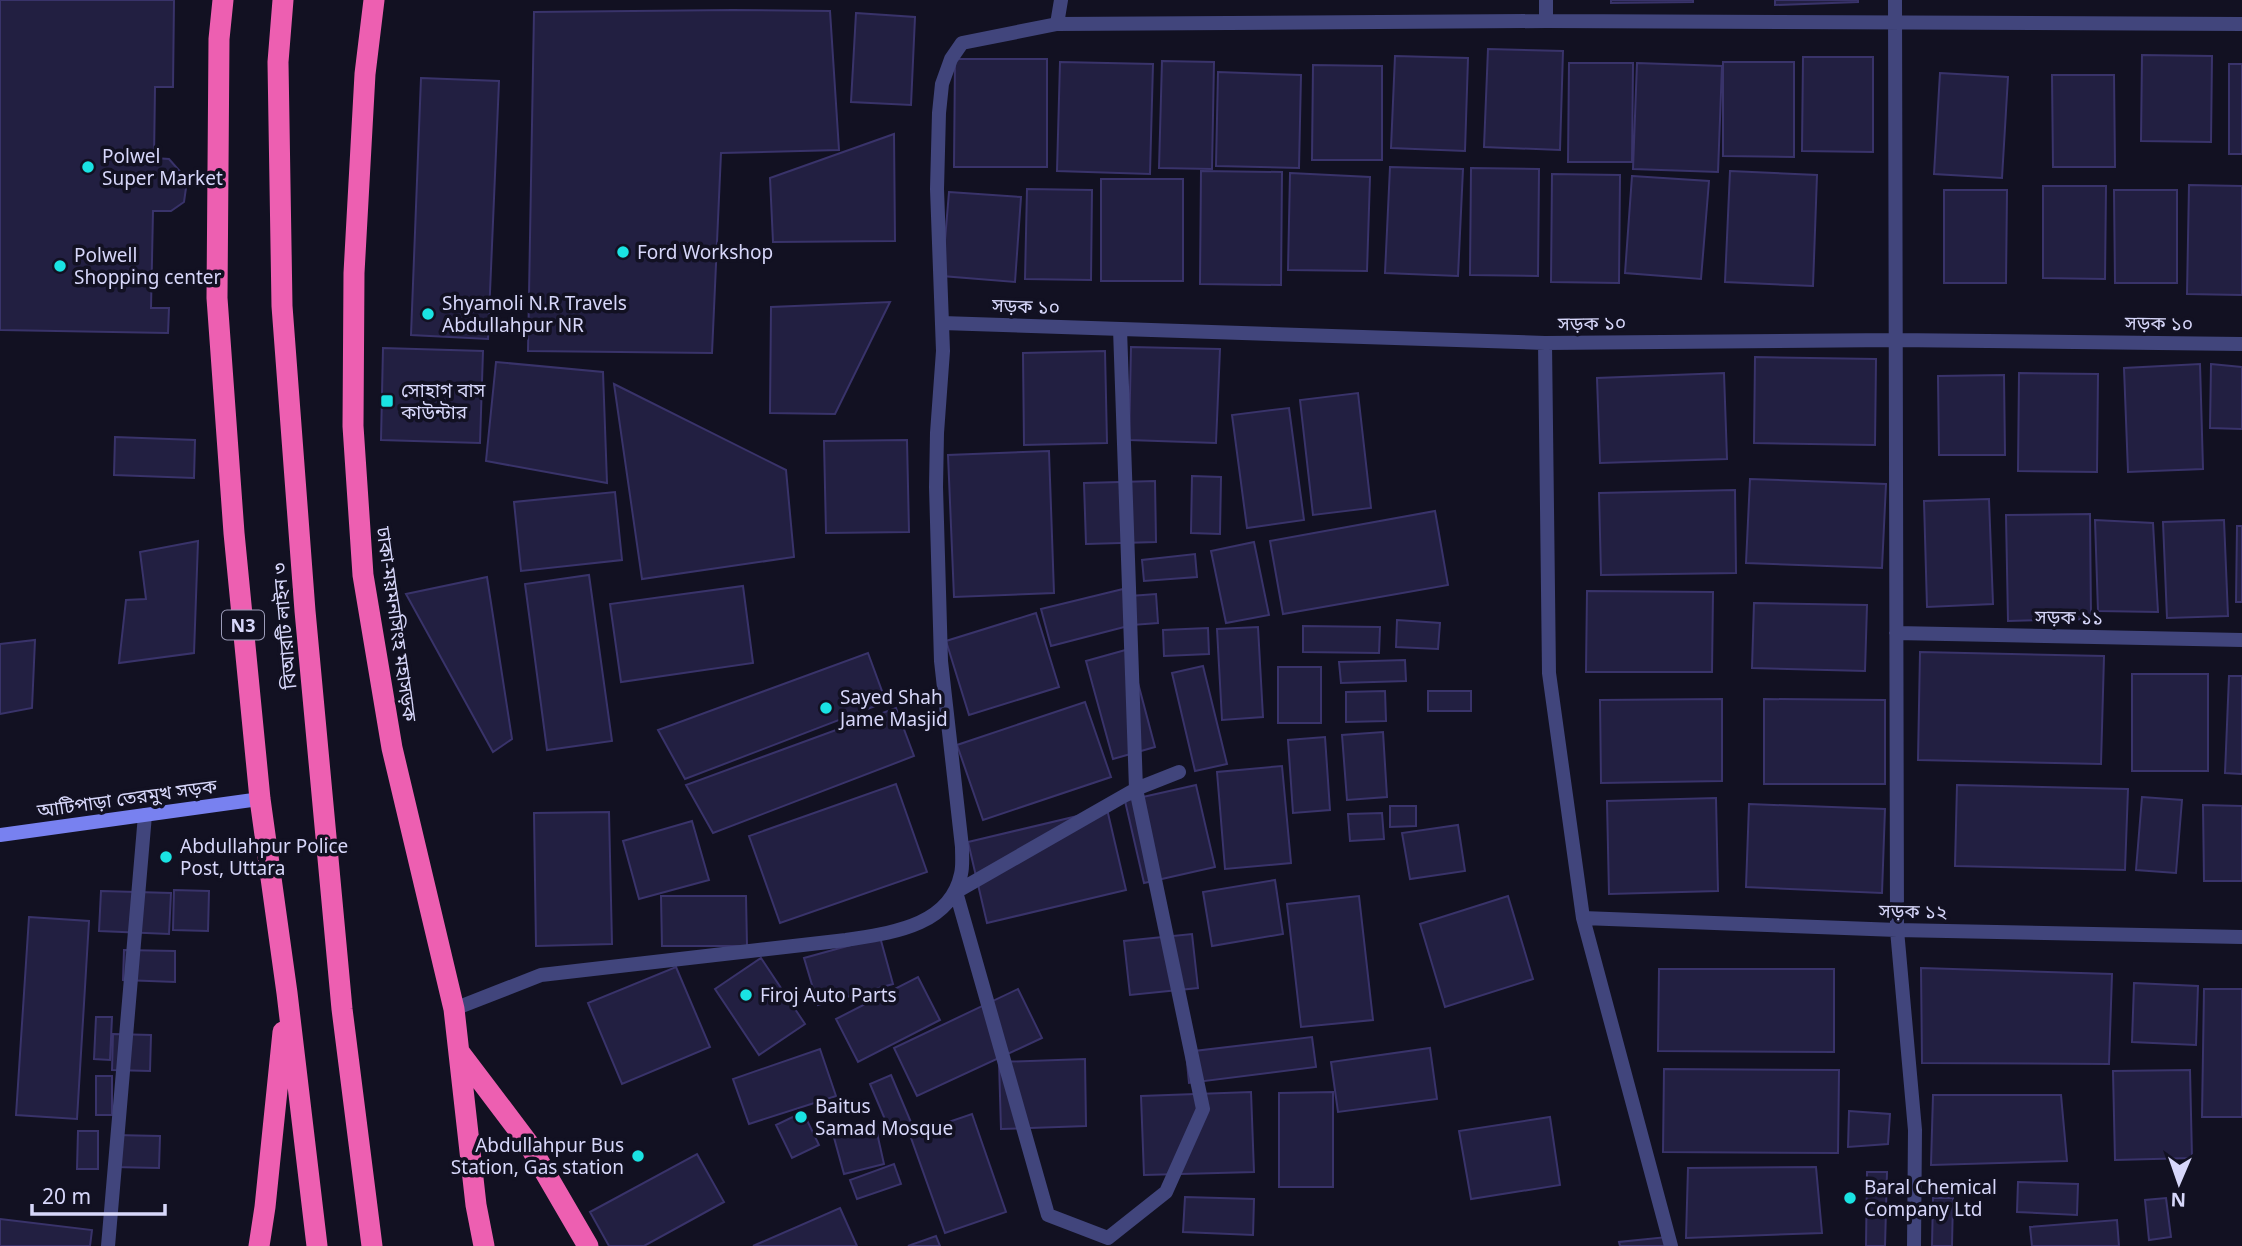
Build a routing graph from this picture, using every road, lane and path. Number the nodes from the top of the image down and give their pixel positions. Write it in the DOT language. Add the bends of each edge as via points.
graph roads {
  1 [pos="223,0"];
  2 [pos="283,0"];
  3 [pos="373,0"];
  4 [pos="1060,0"];
  5 [pos="1546,0"];
  6 [pos="1895,0"];
  7 [pos="1546,21"];
  8 [pos="1895,23"];
  9 [pos="1058,24"];
  10 [pos="2242,24"];
  11 [pos="942,323"];
  12 [pos="1120,329"];
  13 [pos="1895,340"];
  14 [pos="1545,343"];
  15 [pos="2242,344"];
  16 [pos="1896,633"];
  17 [pos="2242,640"];
  18 [pos="1179,772"];
  19 [pos="1136,789"];
  20 [pos="260,799"];
  21 [pos="145,815"];
  22 [pos="0,835"];
  23 [pos="956,892"];
  24 [pos="1583,918"];
  25 [pos="1897,930"];
  26 [pos="2242,937"];
  27 [pos="287,993"];
  28 [pos="454,1009"];
  29 [pos="458,1051"];
  30 [pos="108,1246"];
  31 [pos="259,1246"];
  32 [pos="317,1246"];
  33 [pos="372,1246"];
  34 [pos="484,1246"];
  35 [pos="588,1246"];
  36 [pos="1671,1246"];
  37 [pos="1914,1246"];
  1 -- 20 [label="highway, N3" via="216,298"];
  2 -- 33 [label="highway, বিআরটি লাইন ৩" via="278,62 282,306 342,1009"];
  3 -- 28 [label="highway, ঢাকা-ময়মনসিংহ মহাসড়ক" via="354,273 353,426 363,575 392,748"];
  4 -- 9 [label="street"];
  5 -- 7 [label="street"];
  6 -- 8 [label="street"];
  7 -- 8 [label="street"];
  7 -- 9 [label="street"];
  8 -- 10 [label="street"];
  8 -- 13 [label="street"];
  9 -- 11 [label="street" via="962,43 951,59 942,83 939,113"];
  11 -- 12 [label="street, সড়ক ১০"];
  11 -- 23 [label="street" via="936,487 941,661 962,847"];
  12 -- 14 [label="street, সড়ক ১০"];
  12 -- 19 [label="street"];
  13 -- 14 [label="street, সড়ক ১০"];
  13 -- 15 [label="street, সড়ক ১০"];
  13 -- 16 [label="street"];
  14 -- 24 [label="street" via="1549,673"];
  16 -- 17 [label="street, সড়ক ১১"];
  16 -- 25 [label="street"];
  18 -- 19 [label="street"];
  19 -- 23 [label="street"];
  19 -- 23 [label="street" via="1203,1109 1166,1192 1108,1238 1048,1215"];
  20 -- 21 [label="main road, আটিপাড়া তেরমুখ সড়ক"];
  20 -- 27 [label="highway, N3"];
  21 -- 22 [label="main road, আটিপাড়া তেরমুখ সড়ক"];
  21 -- 30 [label="street"];
  23 -- 28 [label="street" via="934,917 894,932 541,975"];
  24 -- 25 [label="street, সড়ক ১২"];
  24 -- 36 [label="street"];
  25 -- 26 [label="street, সড়ক ১২"];
  25 -- 37 [label="street" via="1915,1130"];
  27 -- 31 [label="highway"];
  27 -- 32 [label="highway, N3"];
  28 -- 29 [label="highway, ঢাকা-ময়মনসিংহ মহাসড়ক"];
  29 -- 34 [label="highway, ঢাকা-ময়মনসিংহ মহাসড়ক"];
  29 -- 35 [label="highway" via="528,1143"];
}
